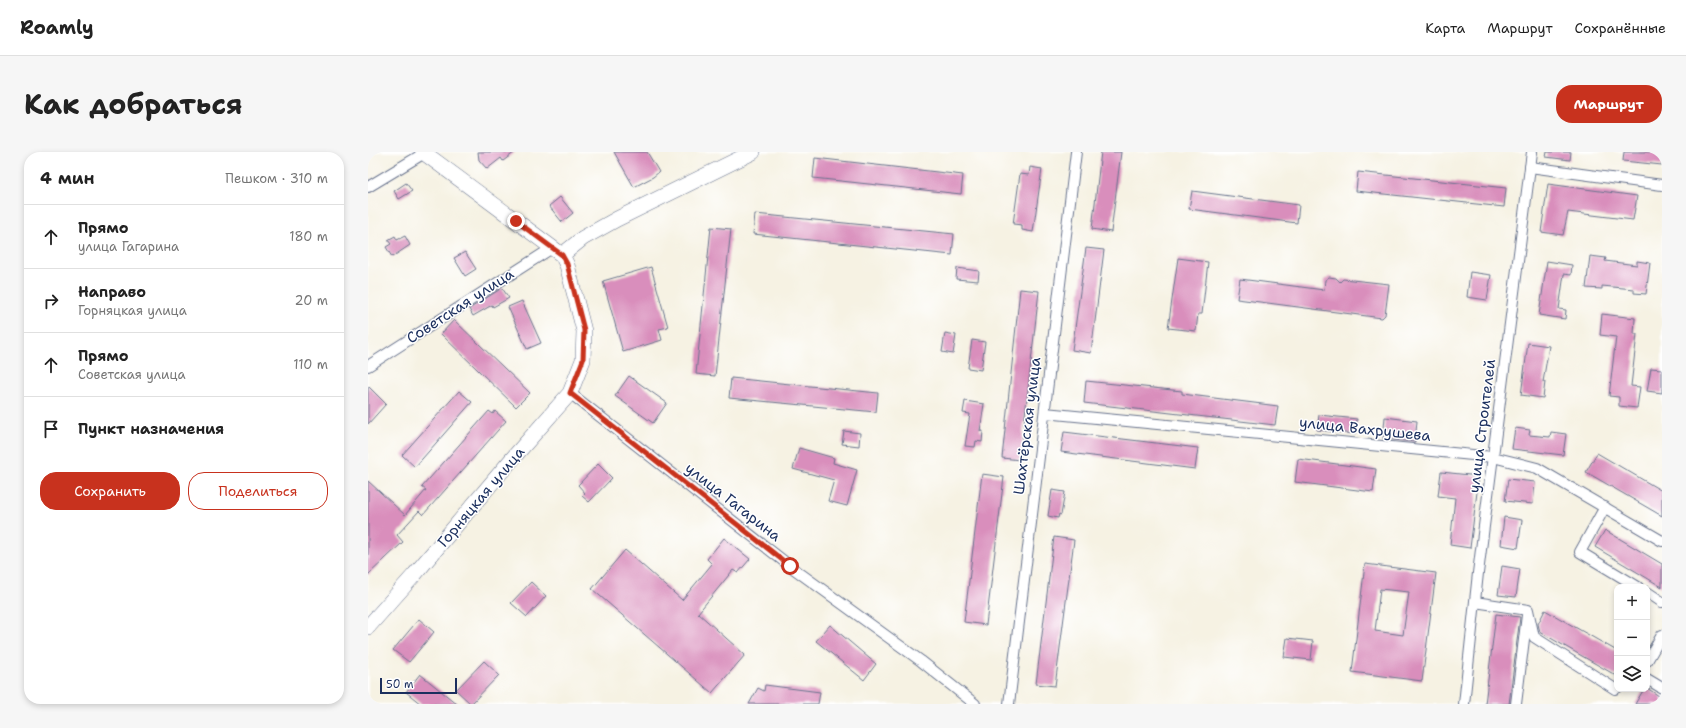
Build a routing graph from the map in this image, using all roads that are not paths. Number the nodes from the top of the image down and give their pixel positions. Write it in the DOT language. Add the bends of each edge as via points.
graph roads {
  1 [pos="424,152"];
  2 [pos="753,152"];
  3 [pos="1076,152"];
  4 [pos="1532,152"];
  5 [pos="1530,167"];
  6 [pos="1662,185"];
  7 [pos="368,187"];
  8 [pos="557,251"];
  9 [pos="368,366"];
  10 [pos="570,393"];
  11 [pos="1045,414"];
  12 [pos="1493,457"];
  13 [pos="1605,507"];
  14 [pos="1662,541"];
  15 [pos="1633,584"];
  16 [pos="1650,594"];
  17 [pos="1475,602"];
  18 [pos="1662,602"];
  19 [pos="1528,610"];
  20 [pos="368,627"];
  21 [pos="1662,635"];
  22 [pos="1650,656"];
  23 [pos="1650,681"];
  24 [pos="1614,688"];
  25 [pos="1662,688"];
  26 [pos="975,704"];
  27 [pos="1009,704"];
  28 [pos="1464,704"];
  29 [pos="1516,704"];
  1 -- 7 [label="street"];
  1 -- 8 [label="main road"];
  2 -- 8 [label="main road, Советская улица"];
  3 -- 11 [label="street, Шахтёрская улица"];
  4 -- 5 [label="street, улица Строителей"];
  5 -- 6 [label="street"];
  5 -- 12 [label="street, улица Строителей"];
  8 -- 9 [label="street, Советская улица"];
  8 -- 10 [label="main road, Горняцкая улица" via="567,264 584,330 583,360"];
  10 -- 20 [label="main road, Горняцкая улица"];
  10 -- 26 [label="street, улица Гагарина" via="790,566 921,661"];
  11 -- 12 [label="street, улица Вахрушева"];
  11 -- 27 [label="street, Шахтёрская улица"];
  12 -- 13 [label="street, улица Вахрушева" via="1537,468"];
  12 -- 17 [label="street, улица Строителей"];
  13 -- 14 [label="street, улица Вахрушева"];
  13 -- 15 [label="street" via="1580,552"];
  16 -- 18 [label="street"];
  17 -- 19 [label="street"];
  17 -- 28 [label="street, улица Строителей"];
  19 -- 24 [label="street" via="1534,637"];
  19 -- 29 [label="street"];
  21 -- 22 [label="street"];
  23 -- 25 [label="street"];
}
